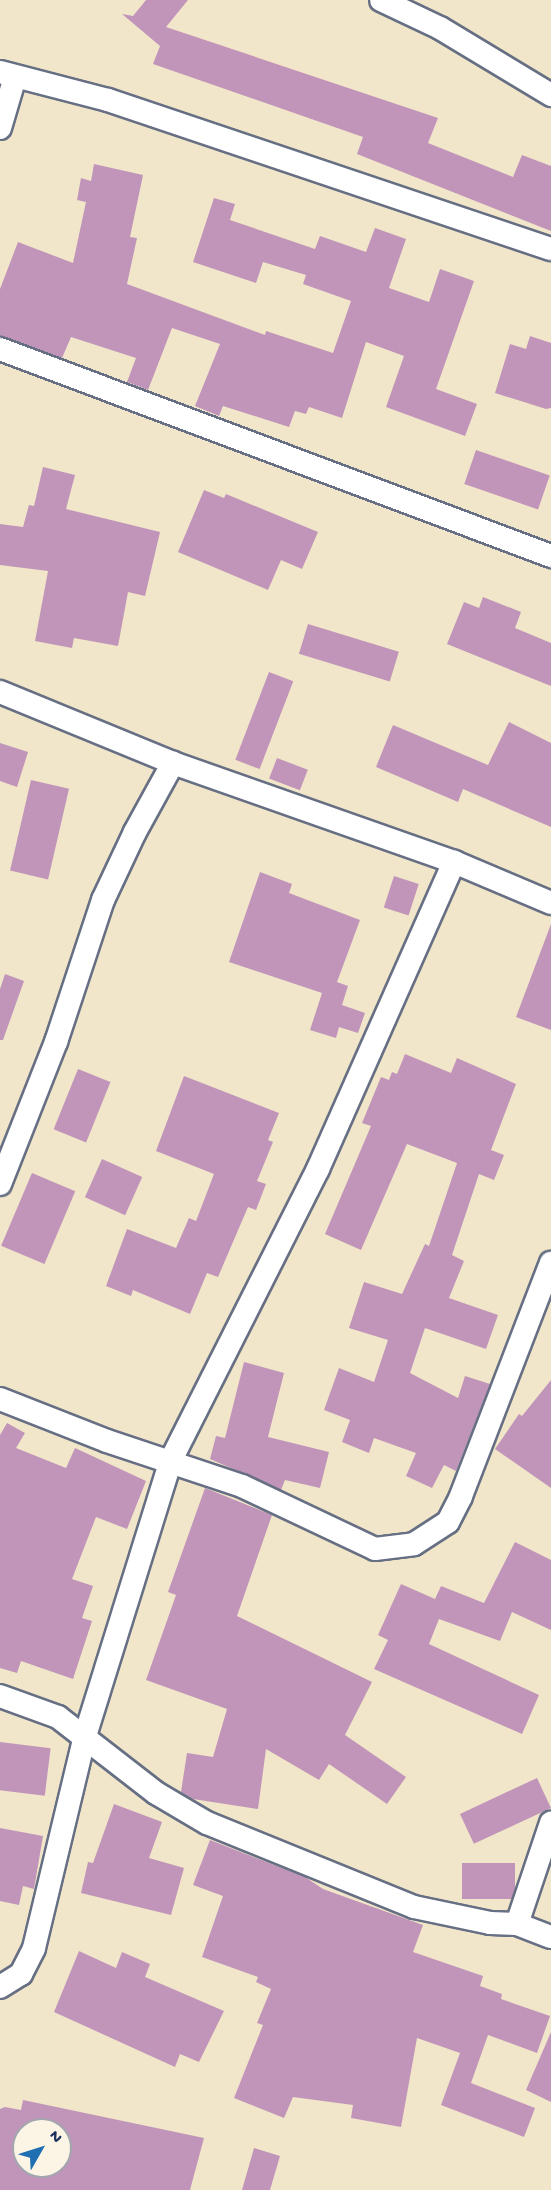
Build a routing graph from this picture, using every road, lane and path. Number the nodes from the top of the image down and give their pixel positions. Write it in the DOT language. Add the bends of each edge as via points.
graph roads {
  1 [pos="381,0"];
  2 [pos="8,75"];
  3 [pos="551,94"];
  4 [pos="0,128"];
  5 [pos="551,249"];
  6 [pos="0,349"];
  7 [pos="551,556"];
  8 [pos="0,692"];
  9 [pos="173,763"];
  10 [pos="454,862"];
  11 [pos="551,903"];
  12 [pos="0,1184"];
  13 [pos="551,1263"];
  14 [pos="0,1399"];
  15 [pos="171,1460"];
  16 [pos="0,1696"];
  17 [pos="85,1736"];
  18 [pos="551,1823"];
  19 [pos="517,1924"];
  20 [pos="551,1937"];
  21 [pos="0,1987"];
  1 -- 3 [label="street" via="440,28"];
  2 -- 4 [label="street"];
  2 -- 5 [label="street" via="108,100"];
  6 -- 7 [label="street"];
  8 -- 9 [label="street"];
  9 -- 10 [label="street"];
  9 -- 12 [label="street" via="103,900 56,1042"];
  10 -- 11 [label="street"];
  10 -- 15 [label="street" via="318,1169"];
  13 -- 15 [label="street" via="461,1496 448,1522 414,1544 375,1550 242,1486"];
  14 -- 15 [label="street" via="107,1441"];
  15 -- 17 [label="street"];
  16 -- 17 [label="street" via="58,1717"];
  17 -- 19 [label="street" via="156,1792 207,1823 414,1907 490,1923"];
  17 -- 21 [label="street" via="34,1948 21,1974"];
  18 -- 19 [label="street"];
  19 -- 20 [label="street"];
}
